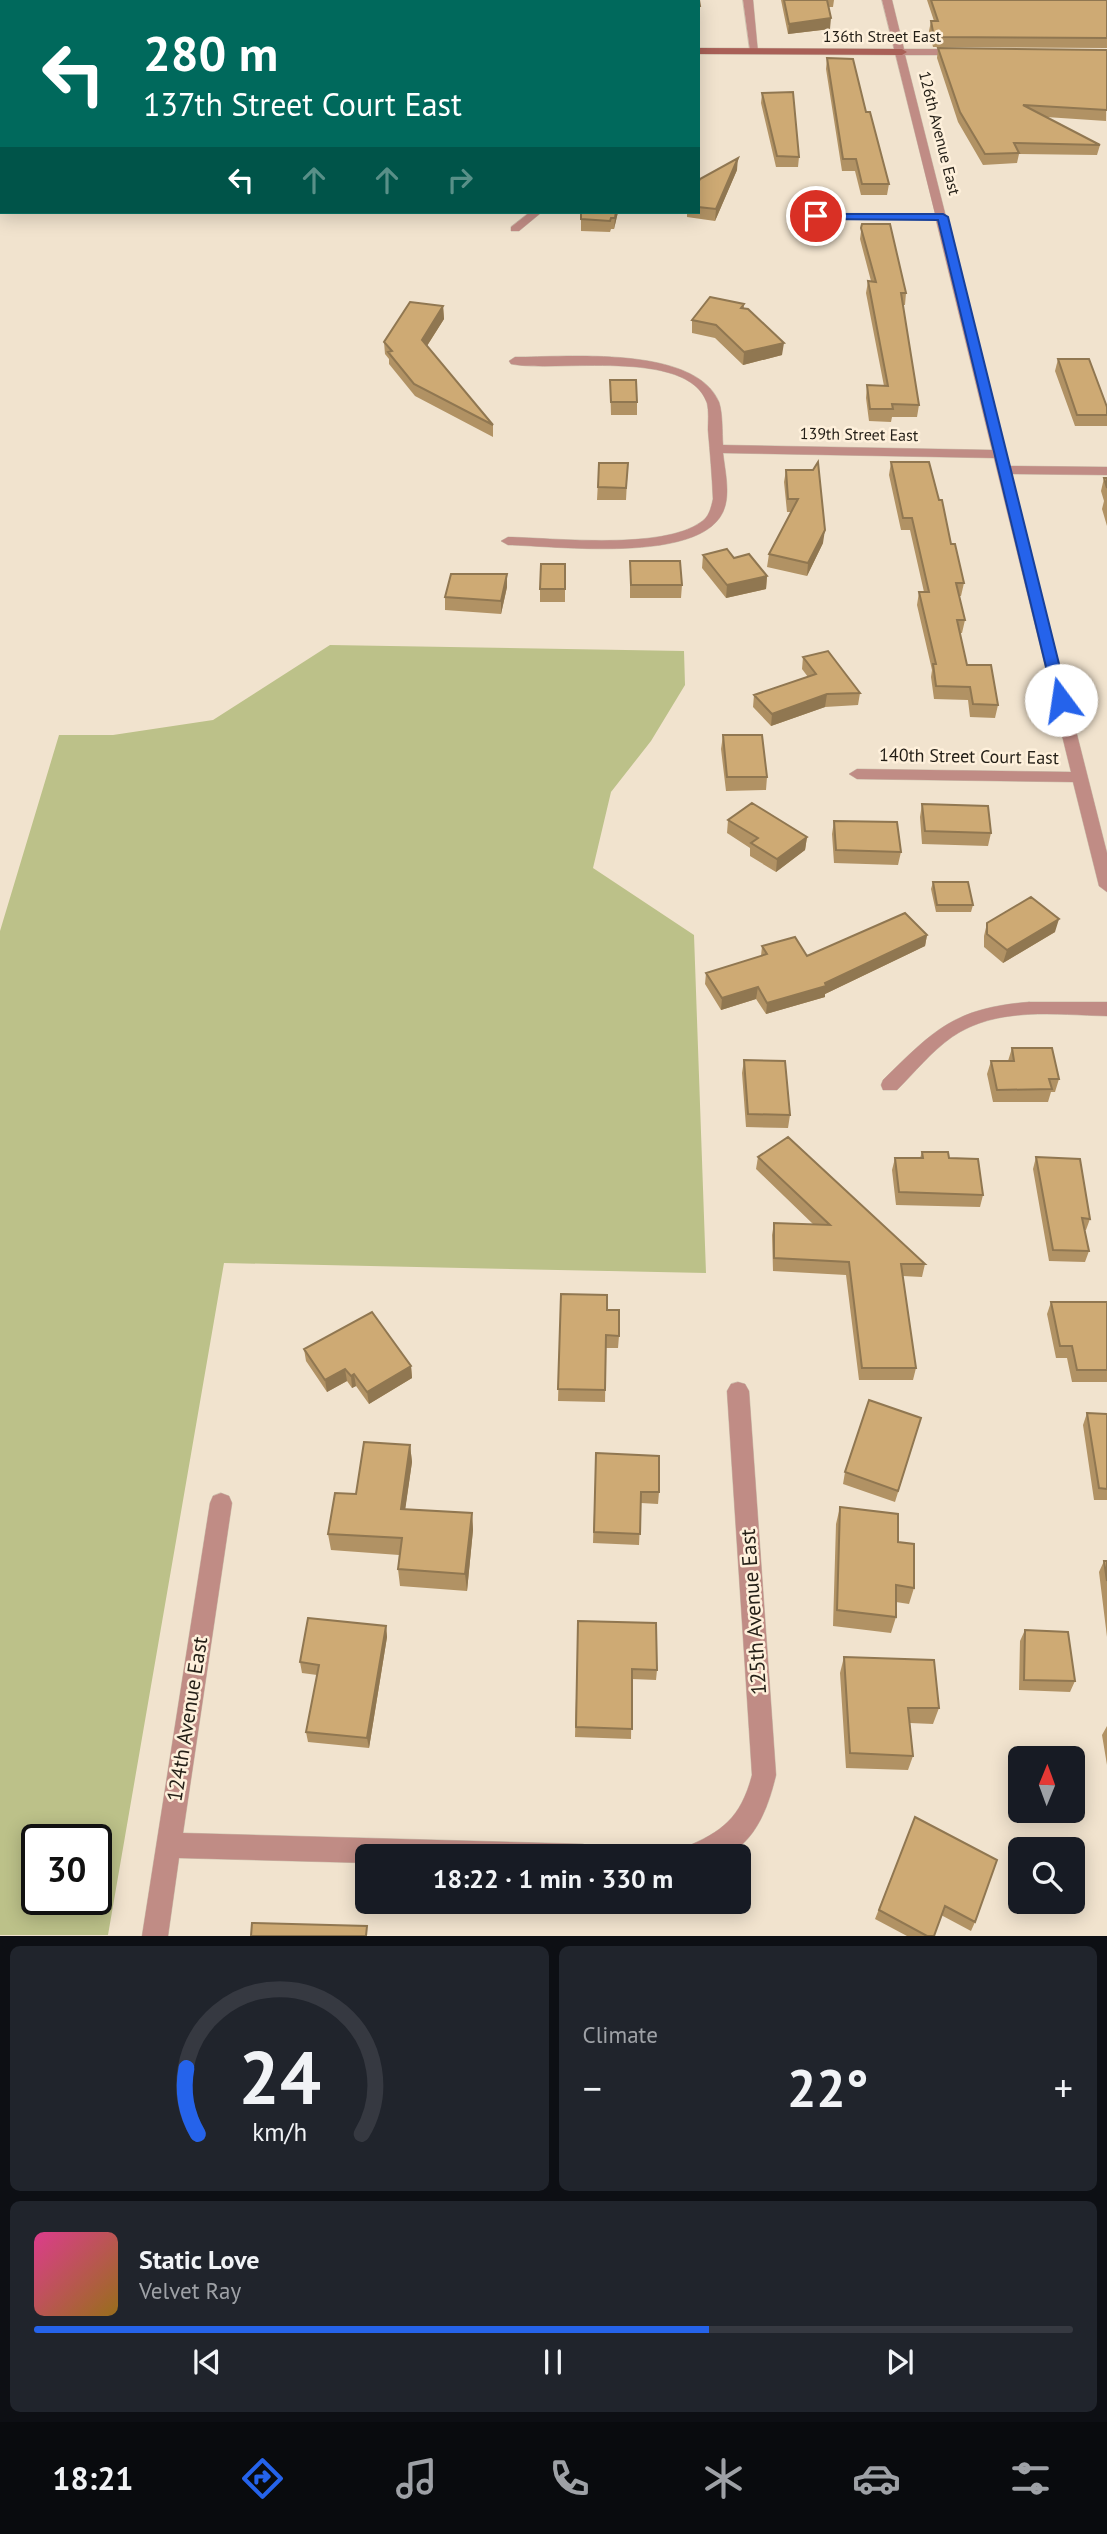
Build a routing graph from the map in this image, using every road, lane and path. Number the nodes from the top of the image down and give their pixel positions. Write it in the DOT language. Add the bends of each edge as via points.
graph roads {
  1 [pos="748,0"];
  2 [pos="887,0"];
  3 [pos="700,51"];
  4 [pos="754,51"];
  5 [pos="902,52"];
  6 [pos="970,52"];
  7 [pos="534,214"];
  8 [pos="816,216"];
  9 [pos="943,217"];
  10 [pos="515,229"];
  11 [pos="515,361"];
  12 [pos="717,450"];
  13 [pos="1000,454"];
  14 [pos="1004,470"];
  15 [pos="1107,471"];
  16 [pos="508,541"];
  17 [pos="857,774"];
  18 [pos="1080,777"];
  19 [pos="1107,886"];
  20 [pos="1107,1009"];
  21 [pos="890,1085"];
  22 [pos="738,1391"];
  23 [pos="221,1503"];
  24 [pos="723,1844"];
  25 [pos="168,1845"];
  26 [pos="355,1850"];
  27 [pos="155,1936"];
  1 -- 4 [label="street"];
  2 -- 5 [label="street, 126th Avenue East"];
  3 -- 4 [label="street, 136th Street East"];
  4 -- 5 [label="street, 136th Street East"];
  5 -- 6 [label="street, 136th Street East"];
  5 -- 9 [label="street, 126th Avenue East"];
  7 -- 10 [label="street"];
  8 -- 9 [label="street"];
  9 -- 13 [label="street, 126th Avenue East"];
  11 -- 12 [label="street" via="643,363 688,375 707,389 713,402"];
  12 -- 13 [label="street, 139th Street East"];
  12 -- 16 [label="street" via="718,512 705,527 673,540"];
  13 -- 14 [label="street, 126th Avenue East"];
  14 -- 15 [label="street"];
  14 -- 18 [label="street, 126th Avenue East"];
  17 -- 18 [label="street, 140th Street Court East"];
  18 -- 19 [label="street, 126th Avenue East"];
  20 -- 21 [label="street" via="1041,1008 983,1015 938,1039"];
  22 -- 24 [label="street, 125th Avenue East" via="764,1775 751,1814"];
  23 -- 25 [label="street, 124th Avenue East"];
  25 -- 26 [label="street"];
  25 -- 27 [label="street, 124th Avenue East"];
}
